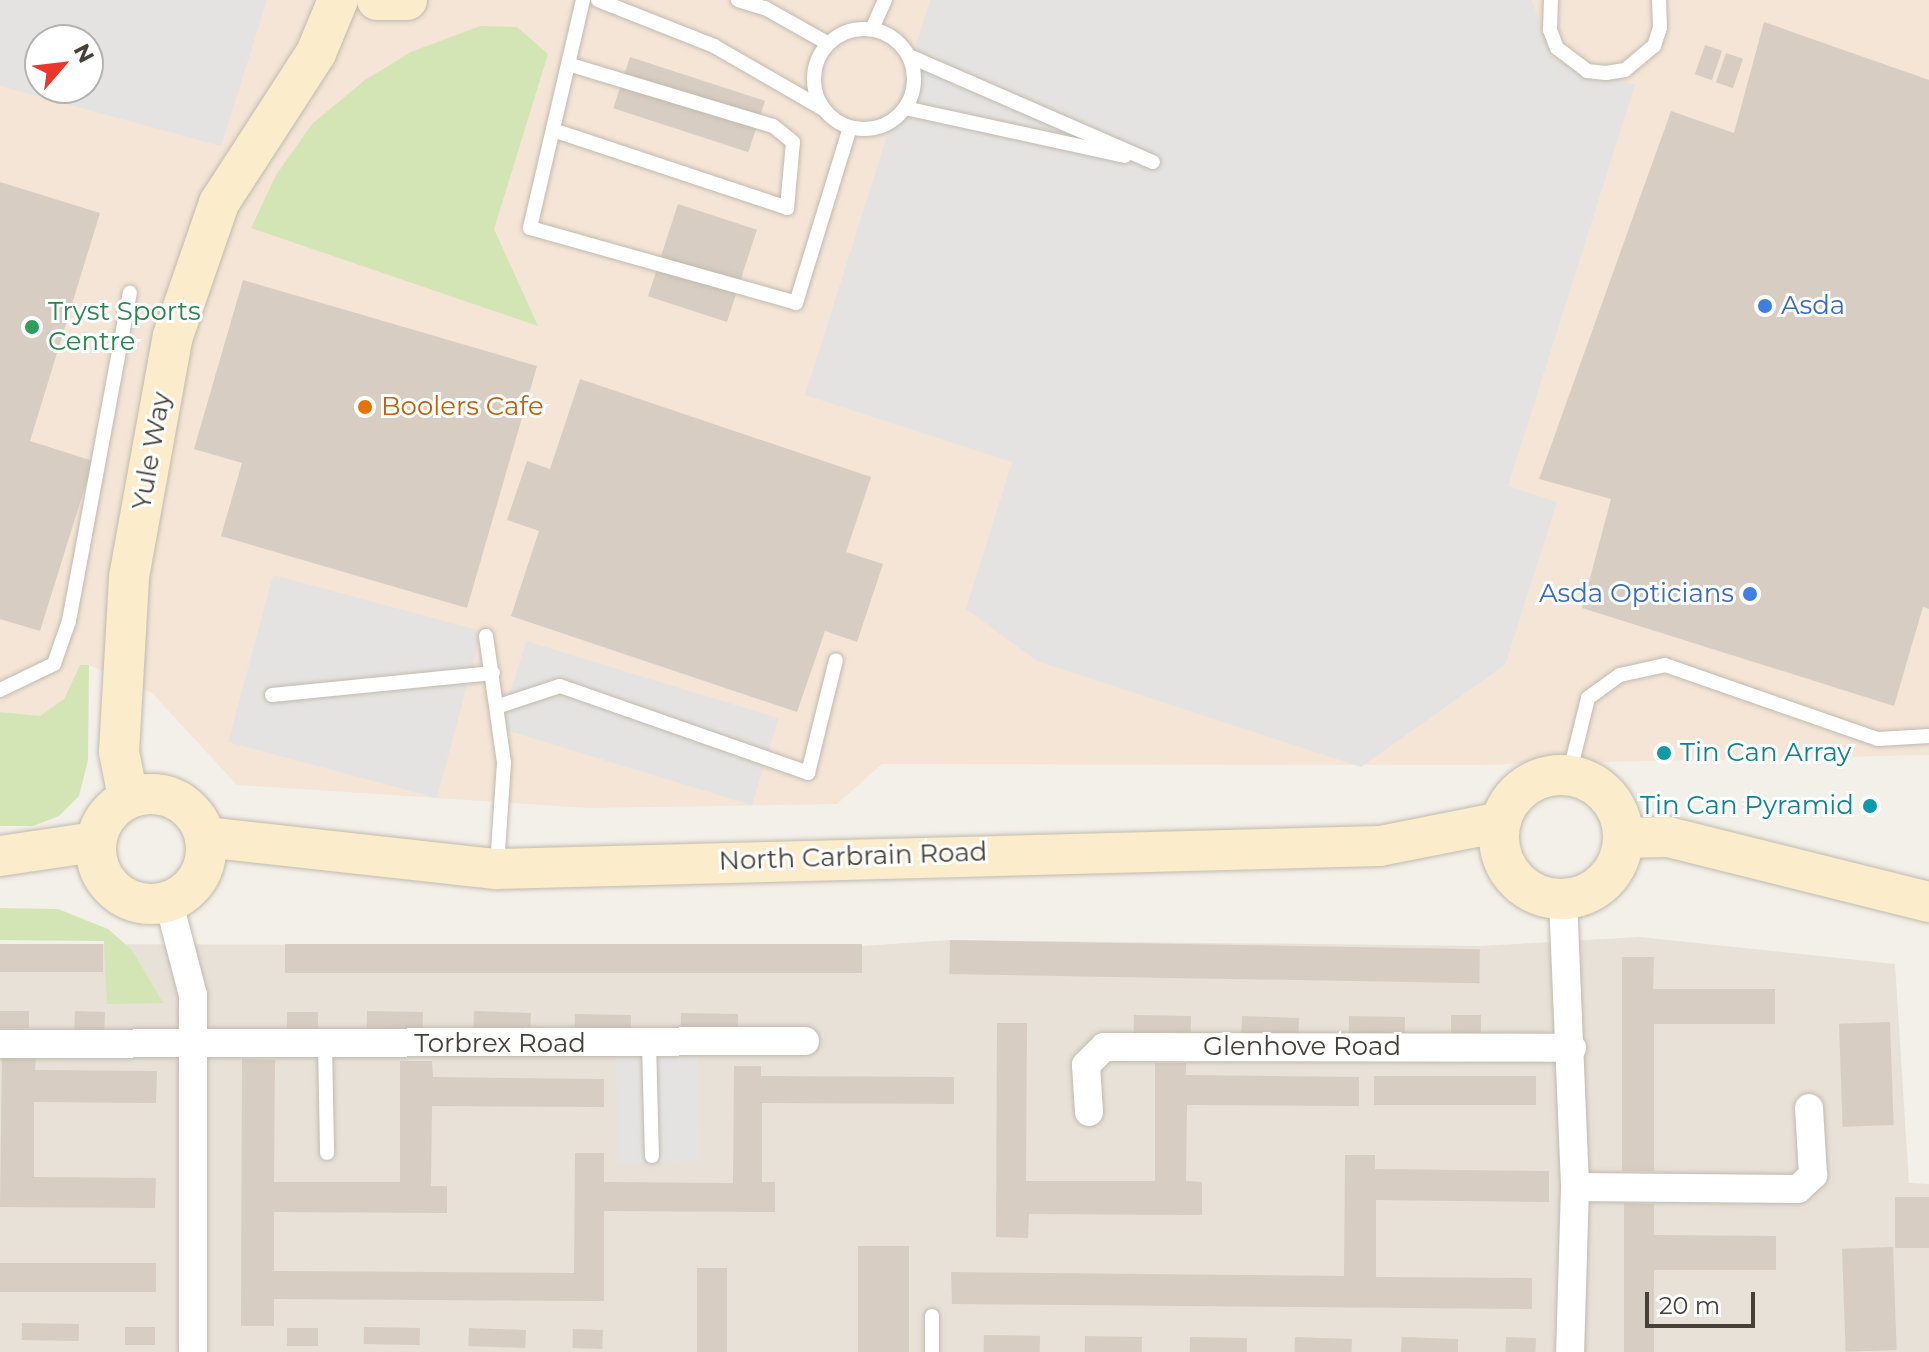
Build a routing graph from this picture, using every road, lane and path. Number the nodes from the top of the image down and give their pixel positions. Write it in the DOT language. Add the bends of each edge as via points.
graph roads {
  1 [pos="338,0"];
  2 [pos="377,0"];
  3 [pos="407,0"];
  4 [pos="583,0"];
  5 [pos="598,0"];
  6 [pos="738,0"];
  7 [pos="885,0"];
  8 [pos="1551,0"];
  9 [pos="1659,0"];
  10 [pos="872,29"];
  11 [pos="827,43"];
  12 [pos="909,56"];
  13 [pos="568,64"];
  14 [pos="822,108"];
  15 [pos="905,108"];
  16 [pos="850,128"];
  17 [pos="553,130"];
  18 [pos="130,293"];
  19 [pos="486,636"];
  20 [pos="836,660"];
  21 [pos="493,673"];
  22 [pos="0,690"];
  23 [pos="272,695"];
  24 [pos="499,706"];
  25 [pos="1929,736"];
  26 [pos="1569,775"];
  27 [pos="128,797"];
  28 [pos="1501,822"];
  29 [pos="205,837"];
  30 [pos="1624,838"];
  31 [pos="95,842"];
  32 [pos="0,856"];
  33 [pos="497,869"];
  34 [pos="1835,878"];
  35 [pos="1563,899"];
  36 [pos="1929,902"];
  37 [pos="169,903"];
  38 [pos="1929,928"];
  39 [pos="805,1041"];
  40 [pos="649,1043"];
  41 [pos="0,1044"];
  42 [pos="325,1044"];
  43 [pos="194,1045"];
  44 [pos="1572,1048"];
  45 [pos="1809,1108"];
  46 [pos="1089,1112"];
  47 [pos="327,1153"];
  48 [pos="652,1156"];
  49 [pos="1575,1187"];
  50 [pos="932,1316"];
  51 [pos="193,1352"];
  52 [pos="932,1352"];
  53 [pos="1570,1352"];
  1 -- 27 [label="street, Yule Way" via="316,53 219,203 173,336 129,577 119,752"];
  2 -- 3 [label="street"];
  4 -- 13 [label="lane"];
  5 -- 14 [label="lane" via="714,46"];
  6 -- 11 [label="lane" via="765,8"];
  7 -- 10 [label="lane"];
  8 -- 9 [label="lane" via="1550,30 1557,48 1587,71 1606,73 1625,70 1654,46 1660,28"];
  10 -- 11 [label="lane" via="841,33"];
  10 -- 12 [label="lane" via="900,43"];
  11 -- 14 [label="lane" via="813,74"];
  12 -- 15 [label="lane" via="914,82"];
  12 -- 15 [label="lane" via="1153,162"];
  13 -- 17 [label="lane"];
  13 -- 17 [label="lane" via="773,126 793,142 787,208"];
  14 -- 16 [label="lane"];
  15 -- 16 [label="lane" via="881,127"];
  16 -- 17 [label="lane" via="796,303 530,228"];
  18 -- 22 [label="lane" via="69,621 54,664"];
  19 -- 21 [label="lane"];
  20 -- 24 [label="lane" via="808,773 560,686"];
  21 -- 23 [label="lane"];
  21 -- 24 [label="lane"];
  24 -- 33 [label="lane" via="504,763"];
  25 -- 26 [label="lane" via="1878,739 1665,665 1620,675 1588,698"];
  26 -- 28 [label="street" via="1527,786 1508,805"];
  26 -- 30 [label="street" via="1587,780 1614,803"];
  27 -- 29 [label="street" via="144,793 176,799 199,822"];
  27 -- 31 [label="street" via="112,808"];
  28 -- 33 [label="street, North Carbrain Road" via="1380,846"];
  28 -- 35 [label="street" via="1499,841 1513,876 1527,889"];
  29 -- 33 [label="street, North Carbrain Road"];
  29 -- 37 [label="street" via="202,871"];
  30 -- 34 [label="street" via="1668,837"];
  30 -- 35 [label="street" via="1612,874 1582,896"];
  31 -- 32 [label="street"];
  31 -- 37 [label="street" via="102,877 114,891 147,904"];
  34 -- 36 [label="street"];
  34 -- 38 [label="street"];
  35 -- 44 [label="street"];
  37 -- 43 [label="street" via="193,995"];
  39 -- 40 [label="street, Torbrex Road"];
  40 -- 42 [label="street, Torbrex Road"];
  40 -- 48 [label="lane"];
  41 -- 43 [label="street, Torbrex Road"];
  42 -- 43 [label="street, Torbrex Road"];
  42 -- 47 [label="lane"];
  43 -- 51 [label="street"];
  44 -- 46 [label="street, Glenhove Road" via="1104,1047 1086,1065"];
  44 -- 49 [label="street"];
  45 -- 49 [label="street" via="1813,1175 1798,1189"];
  49 -- 53 [label="street"];
  50 -- 52 [label="lane"];
}
